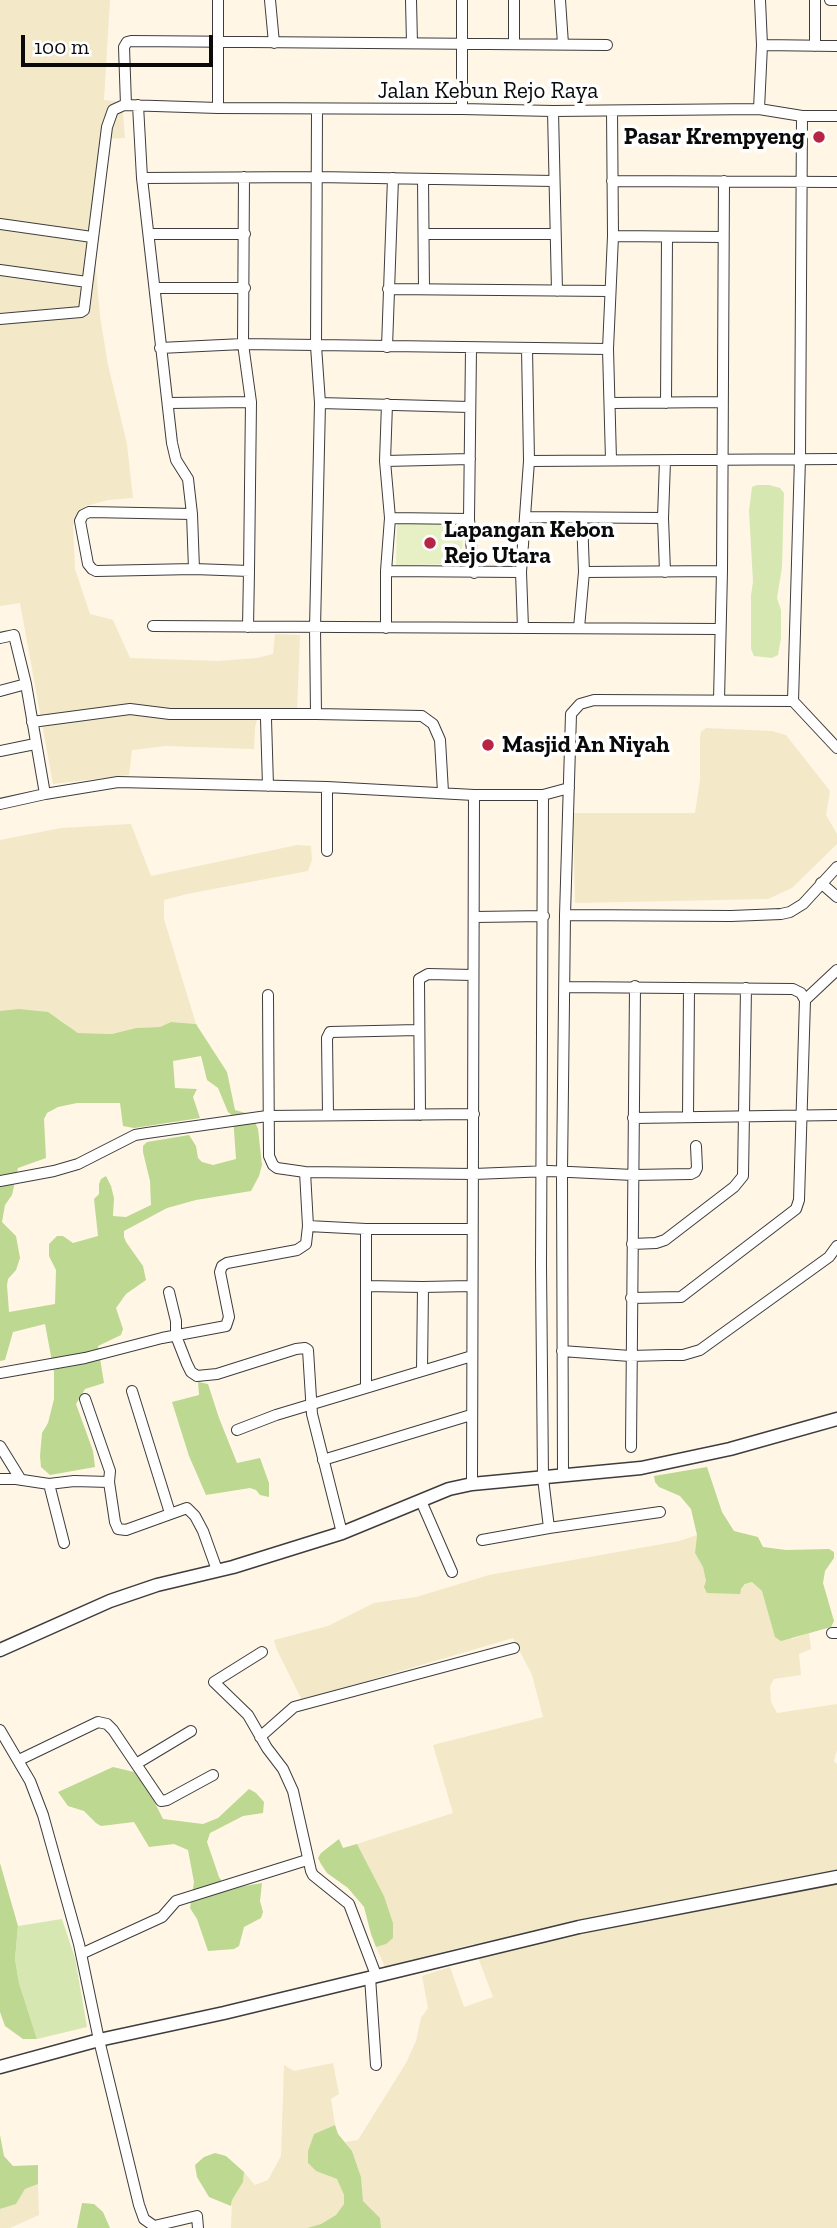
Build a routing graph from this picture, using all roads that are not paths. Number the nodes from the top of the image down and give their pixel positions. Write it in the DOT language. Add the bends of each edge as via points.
graph roads {
  1 [pos="218,0"];
  2 [pos="270,0"];
  3 [pos="411,0"];
  4 [pos="462,0"];
  5 [pos="514,0"];
  6 [pos="560,0"];
  7 [pos="760,0"];
  8 [pos="816,0"];
  9 [pos="830,0"];
  10 [pos="837,0"];
  11 [pos="219,41"];
  12 [pos="274,43"];
  13 [pos="412,43"];
  14 [pos="463,43"];
  15 [pos="514,43"];
  16 [pos="563,44"];
  17 [pos="607,45"];
  18 [pos="762,45"];
  19 [pos="815,46"];
  20 [pos="837,46"];
  21 [pos="126,105"];
  22 [pos="138,105"];
  23 [pos="218,108"];
  24 [pos="462,109"];
  25 [pos="759,109"];
  26 [pos="317,110"];
  27 [pos="553,111"];
  28 [pos="612,111"];
  29 [pos="802,116"];
  30 [pos="837,116"];
  31 [pos="244,177"];
  32 [pos="316,177"];
  33 [pos="142,178"];
  34 [pos="393,178"];
  35 [pos="422,179"];
  36 [pos="554,180"];
  37 [pos="612,181"];
  38 [pos="723,181"];
  39 [pos="837,182"];
  40 [pos="802,183"];
  41 [pos="0,224"];
  42 [pos="245,233"];
  43 [pos="150,234"];
  44 [pos="424,234"];
  45 [pos="555,234"];
  46 [pos="613,236"];
  47 [pos="92,237"];
  48 [pos="667,237"];
  49 [pos="722,237"];
  50 [pos="0,270"];
  51 [pos="87,282"];
  52 [pos="155,288"];
  53 [pos="245,288"];
  54 [pos="388,289"];
  55 [pos="425,289"];
  56 [pos="557,291"];
  57 [pos="610,292"];
  58 [pos="0,319"];
  59 [pos="243,344"];
  60 [pos="316,346"];
  61 [pos="387,347"];
  62 [pos="160,348"];
  63 [pos="527,348"];
  64 [pos="471,349"];
  65 [pos="608,349"];
  66 [pos="169,402"];
  67 [pos="251,402"];
  68 [pos="722,402"];
  69 [pos="320,403"];
  70 [pos="611,403"];
  71 [pos="666,403"];
  72 [pos="387,404"];
  73 [pos="469,407"];
  74 [pos="800,458"];
  75 [pos="470,459"];
  76 [pos="837,459"];
  77 [pos="611,460"];
  78 [pos="385,461"];
  79 [pos="529,461"];
  80 [pos="665,461"];
  81 [pos="723,461"];
  82 [pos="192,514"];
  83 [pos="525,517"];
  84 [pos="390,518"];
  85 [pos="582,518"];
  86 [pos="663,518"];
  87 [pos="469,519"];
  88 [pos="194,569"];
  89 [pos="386,570"];
  90 [pos="249,571"];
  91 [pos="722,571"];
  92 [pos="522,572"];
  93 [pos="584,572"];
  94 [pos="665,572"];
  95 [pos="474,573"];
  96 [pos="153,626"];
  97 [pos="248,627"];
  98 [pos="315,628"];
  99 [pos="386,628"];
  100 [pos="523,628"];
  101 [pos="579,628"];
  102 [pos="720,629"];
  103 [pos="0,638"];
  104 [pos="26,684"];
  105 [pos="0,691"];
  106 [pos="719,700"];
  107 [pos="793,701"];
  108 [pos="316,714"];
  109 [pos="266,719"];
  110 [pos="32,722"];
  111 [pos="35,744"];
  112 [pos="837,748"];
  113 [pos="0,751"];
  114 [pos="268,786"];
  115 [pos="327,787"];
  116 [pos="569,788"];
  117 [pos="443,792"];
  118 [pos="45,794"];
  119 [pos="543,794"];
  120 [pos="474,795"];
  121 [pos="0,804"];
  122 [pos="327,851"];
  123 [pos="837,867"];
  124 [pos="821,883"];
  125 [pos="837,897"];
  126 [pos="565,915"];
  127 [pos="544,916"];
  128 [pos="475,917"];
  129 [pos="837,970"];
  130 [pos="473,975"];
  131 [pos="635,986"];
  132 [pos="566,987"];
  133 [pos="689,988"];
  134 [pos="746,988"];
  135 [pos="268,995"];
  136 [pos="806,1000"];
  137 [pos="418,1030"];
  138 [pos="474,1114"];
  139 [pos="328,1115"];
  140 [pos="420,1115"];
  141 [pos="837,1115"];
  142 [pos="267,1116"];
  143 [pos="688,1116"];
  144 [pos="745,1117"];
  145 [pos="801,1117"];
  146 [pos="633,1118"];
  147 [pos="696,1146"];
  148 [pos="305,1172"];
  149 [pos="542,1172"];
  150 [pos="562,1172"];
  151 [pos="474,1174"];
  152 [pos="633,1175"];
  153 [pos="0,1181"];
  154 [pos="308,1226"];
  155 [pos="366,1229"];
  156 [pos="471,1229"];
  157 [pos="632,1244"];
  158 [pos="837,1246"];
  159 [pos="366,1286"];
  160 [pos="471,1286"];
  161 [pos="423,1287"];
  162 [pos="169,1292"];
  163 [pos="631,1298"];
  164 [pos="176,1336"];
  165 [pos="562,1351"];
  166 [pos="472,1356"];
  167 [pos="630,1356"];
  168 [pos="422,1371"];
  169 [pos="0,1373"];
  170 [pos="366,1388"];
  171 [pos="132,1391"];
  172 [pos="85,1399"];
  173 [pos="312,1405"];
  174 [pos="471,1415"];
  175 [pos="837,1419"];
  176 [pos="237,1430"];
  177 [pos="0,1446"];
  178 [pos="631,1447"];
  179 [pos="323,1460"];
  180 [pos="563,1475"];
  181 [pos="543,1478"];
  182 [pos="0,1479"];
  183 [pos="21,1480"];
  184 [pos="109,1482"];
  185 [pos="49,1484"];
  186 [pos="472,1484"];
  187 [pos="421,1501"];
  188 [pos="660,1512"];
  189 [pos="170,1513"];
  190 [pos="549,1528"];
  191 [pos="342,1534"];
  192 [pos="482,1540"];
  193 [pos="64,1543"];
  194 [pos="217,1570"];
  195 [pos="452,1572"];
  196 [pos="514,1648"];
  197 [pos="0,1650"];
  198 [pos="262,1652"];
  199 [pos="0,1730"];
  200 [pos="191,1731"];
  201 [pos="260,1737"];
  202 [pos="19,1760"];
  203 [pos="136,1764"];
  204 [pos="213,1775"];
  205 [pos="307,1860"];
  206 [pos="837,1877"];
  207 [pos="81,1954"];
  208 [pos="373,1976"];
  209 [pos="99,2040"];
  210 [pos="376,2065"];
  211 [pos="0,2067"];
  212 [pos="198,2228"];
  1 -- 11 [label="street"];
  2 -- 12 [label="street"];
  3 -- 13 [label="street"];
  4 -- 14 [label="street"];
  5 -- 15 [label="street"];
  6 -- 16 [label="street"];
  7 -- 18 [label="street"];
  8 -- 19 [label="street"];
  9 -- 10 [label="street"];
  11 -- 12 [label="street"];
  11 -- 21 [label="street" via="127,42"];
  11 -- 23 [label="street"];
  12 -- 13 [label="street"];
  13 -- 14 [label="street"];
  14 -- 15 [label="street"];
  14 -- 24 [label="street"];
  15 -- 16 [label="street"];
  16 -- 17 [label="street"];
  18 -- 19 [label="street"];
  18 -- 25 [label="street"];
  19 -- 20 [label="street"];
  21 -- 22 [label="street, Jalan Kebun Rejo Raya"];
  21 -- 47 [label="street" via="113,110 107,127"];
  22 -- 23 [label="street, Jalan Kebun Rejo Raya"];
  22 -- 33 [label="street"];
  23 -- 26 [label="street, Jalan Kebun Rejo Raya"];
  24 -- 26 [label="street, Jalan Kebun Rejo Raya"];
  24 -- 27 [label="street, Jalan Kebun Rejo Raya"];
  25 -- 28 [label="street, Jalan Kebun Rejo Raya"];
  25 -- 29 [label="street, Jalan Kebun Rejo Raya"];
  26 -- 32 [label="street"];
  27 -- 28 [label="street, Jalan Kebun Rejo Raya"];
  27 -- 36 [label="street"];
  28 -- 37 [label="street"];
  29 -- 30 [label="street, Jalan Kebun Rejo Raya"];
  29 -- 40 [label="street"];
  31 -- 32 [label="street"];
  31 -- 33 [label="street"];
  31 -- 42 [label="street"];
  32 -- 34 [label="street"];
  32 -- 60 [label="street"];
  33 -- 43 [label="street"];
  34 -- 35 [label="street"];
  34 -- 54 [label="street"];
  35 -- 36 [label="street"];
  35 -- 44 [label="street"];
  36 -- 45 [label="street"];
  37 -- 38 [label="street"];
  37 -- 46 [label="street"];
  38 -- 40 [label="street"];
  38 -- 49 [label="street"];
  39 -- 40 [label="street"];
  40 -- 74 [label="street"];
  41 -- 47 [label="street"];
  42 -- 43 [label="street"];
  42 -- 53 [label="street"];
  43 -- 52 [label="street"];
  44 -- 45 [label="street"];
  44 -- 55 [label="street"];
  45 -- 56 [label="street"];
  46 -- 48 [label="street"];
  46 -- 57 [label="street"];
  47 -- 51 [label="street"];
  48 -- 49 [label="street"];
  48 -- 71 [label="street"];
  49 -- 68 [label="street"];
  50 -- 51 [label="street"];
  51 -- 58 [label="street" via="82,312"];
  52 -- 53 [label="street"];
  52 -- 62 [label="street"];
  53 -- 59 [label="street"];
  54 -- 55 [label="street"];
  54 -- 61 [label="street"];
  55 -- 56 [label="street"];
  56 -- 57 [label="street"];
  57 -- 65 [label="street"];
  59 -- 60 [label="street"];
  59 -- 62 [label="street"];
  59 -- 67 [label="street"];
  60 -- 61 [label="street"];
  60 -- 69 [label="street"];
  61 -- 64 [label="street"];
  62 -- 66 [label="street"];
  63 -- 64 [label="street"];
  63 -- 65 [label="street"];
  63 -- 79 [label="street"];
  64 -- 73 [label="street"];
  65 -- 70 [label="street"];
  66 -- 67 [label="street"];
  66 -- 82 [label="street" via="172,443 188,479"];
  67 -- 90 [label="street"];
  68 -- 71 [label="street"];
  68 -- 81 [label="street"];
  69 -- 72 [label="street"];
  69 -- 98 [label="street"];
  70 -- 71 [label="street"];
  70 -- 77 [label="street"];
  72 -- 73 [label="street"];
  72 -- 78 [label="street"];
  73 -- 75 [label="street"];
  74 -- 76 [label="street"];
  74 -- 81 [label="street"];
  74 -- 107 [label="street"];
  75 -- 78 [label="street"];
  75 -- 87 [label="street"];
  77 -- 79 [label="street"];
  77 -- 80 [label="street"];
  78 -- 84 [label="street"];
  79 -- 83 [label="street"];
  80 -- 81 [label="street"];
  80 -- 86 [label="street"];
  81 -- 91 [label="street"];
  82 -- 88 [label="street"];
  82 -- 88 [label="street" via="89,512 80,522 88,564 94,570"];
  83 -- 85 [label="street"];
  83 -- 92 [label="street"];
  84 -- 87 [label="street"];
  84 -- 89 [label="street"];
  85 -- 86 [label="street"];
  85 -- 93 [label="street"];
  86 -- 94 [label="street"];
  87 -- 95 [label="street"];
  88 -- 90 [label="street"];
  89 -- 95 [label="street"];
  89 -- 99 [label="street"];
  90 -- 97 [label="street"];
  91 -- 94 [label="street"];
  91 -- 102 [label="street"];
  92 -- 95 [label="street"];
  92 -- 100 [label="street"];
  93 -- 94 [label="street"];
  93 -- 101 [label="street"];
  96 -- 97 [label="street"];
  97 -- 98 [label="street"];
  98 -- 99 [label="street"];
  98 -- 108 [label="street"];
  99 -- 100 [label="street"];
  100 -- 101 [label="street"];
  101 -- 102 [label="street"];
  102 -- 106 [label="street"];
  103 -- 104 [label="street" via="14,635"];
  104 -- 105 [label="street"];
  104 -- 110 [label="street"];
  106 -- 107 [label="street"];
  106 -- 116 [label="street" via="594,700 580,704 570,718"];
  107 -- 112 [label="street"];
  108 -- 110 [label="street" via="170,714 130,709"];
  108 -- 117 [label="street" via="428,719 440,740"];
  109 -- 114 [label="street"];
  110 -- 111 [label="street"];
  111 -- 113 [label="street"];
  111 -- 118 [label="street"];
  114 -- 115 [label="street"];
  114 -- 118 [label="street" via="117,782"];
  115 -- 117 [label="street"];
  115 -- 122 [label="street"];
  116 -- 119 [label="street"];
  116 -- 126 [label="street"];
  117 -- 120 [label="street"];
  118 -- 121 [label="street"];
  119 -- 120 [label="street"];
  119 -- 127 [label="street"];
  120 -- 128 [label="street"];
  123 -- 124 [label="street"];
  124 -- 125 [label="street"];
  124 -- 126 [label="street" via="803,904 780,914"];
  126 -- 132 [label="street"];
  127 -- 128 [label="street"];
  127 -- 149 [label="street"];
  128 -- 130 [label="street"];
  129 -- 136 [label="street"];
  130 -- 137 [label="street" via="420,977"];
  130 -- 138 [label="street"];
  131 -- 132 [label="street"];
  131 -- 133 [label="street"];
  131 -- 146 [label="street"];
  132 -- 150 [label="street"];
  133 -- 134 [label="street"];
  133 -- 143 [label="street"];
  134 -- 136 [label="street" via="793,989"];
  134 -- 144 [label="street"];
  135 -- 142 [label="street"];
  136 -- 145 [label="street"];
  137 -- 139 [label="street" via="330,1032"];
  137 -- 140 [label="street"];
  138 -- 140 [label="street"];
  138 -- 151 [label="street"];
  139 -- 140 [label="street"];
  139 -- 142 [label="street"];
  141 -- 145 [label="street"];
  142 -- 148 [label="street" via="272,1165"];
  142 -- 153 [label="street" via="135,1135 78,1164"];
  143 -- 144 [label="street"];
  143 -- 146 [label="street"];
  144 -- 145 [label="street"];
  144 -- 157 [label="street" via="741,1181 665,1240"];
  145 -- 163 [label="street" via="799,1200 794,1213 681,1297"];
  146 -- 152 [label="street"];
  147 -- 152 [label="street" via="697,1168 691,1174"];
  148 -- 151 [label="street"];
  148 -- 154 [label="street"];
  149 -- 150 [label="street"];
  149 -- 151 [label="street"];
  149 -- 181 [label="street"];
  150 -- 152 [label="street"];
  150 -- 165 [label="street"];
  151 -- 156 [label="street"];
  152 -- 157 [label="street"];
  154 -- 155 [label="street"];
  154 -- 164 [label="street" via="307,1241 297,1250 222,1266 229,1317 226,1326"];
  155 -- 156 [label="street"];
  155 -- 159 [label="street"];
  156 -- 160 [label="street"];
  157 -- 163 [label="street"];
  158 -- 167 [label="street" via="829,1257 700,1350 683,1355"];
  159 -- 161 [label="street"];
  159 -- 170 [label="street"];
  160 -- 161 [label="street"];
  160 -- 166 [label="street"];
  161 -- 168 [label="street"];
  162 -- 164 [label="street"];
  163 -- 167 [label="street"];
  164 -- 169 [label="street"];
  164 -- 173 [label="street" via="191,1372 202,1377 307,1349"];
  165 -- 167 [label="street"];
  165 -- 180 [label="street"];
  166 -- 168 [label="street"];
  166 -- 174 [label="street"];
  167 -- 178 [label="street"];
  168 -- 170 [label="street"];
  170 -- 173 [label="street"];
  171 -- 189 [label="street"];
  172 -- 184 [label="street" via="110,1471"];
  173 -- 176 [label="street"];
  173 -- 179 [label="street"];
  174 -- 179 [label="street"];
  174 -- 186 [label="street"];
  175 -- 180 [label="street" via="641,1468"];
  177 -- 183 [label="street"];
  179 -- 191 [label="street"];
  180 -- 181 [label="street"];
  181 -- 186 [label="street"];
  181 -- 190 [label="street"];
  182 -- 183 [label="street"];
  183 -- 185 [label="street"];
  184 -- 185 [label="street"];
  184 -- 189 [label="street" via="118,1528 125,1530"];
  185 -- 193 [label="street"];
  186 -- 187 [label="street"];
  187 -- 191 [label="street"];
  187 -- 195 [label="street"];
  188 -- 190 [label="street"];
  189 -- 194 [label="street" via="187,1508 195,1516"];
  190 -- 192 [label="street"];
  191 -- 194 [label="street"];
  194 -- 197 [label="street" via="110,1601"];
  196 -- 201 [label="street" via="294,1707"];
  198 -- 201 [label="street" via="214,1682 241,1706"];
  199 -- 202 [label="street"];
  200 -- 203 [label="street"];
  201 -- 205 [label="street" via="293,1791"];
  202 -- 203 [label="street" via="104,1722"];
  202 -- 207 [label="street" via="43,1815"];
  203 -- 204 [label="street" via="161,1801"];
  205 -- 207 [label="street" via="176,1901 162,1917"];
  205 -- 208 [label="street" via="313,1875 349,1904"];
  206 -- 208 [label="street" via="579,1927"];
  207 -- 209 [label="street"];
  208 -- 209 [label="street"];
  208 -- 210 [label="street"];
  209 -- 211 [label="street"];
  209 -- 212 [label="street" via="144,2219 154,2226 197,2216"];
}
